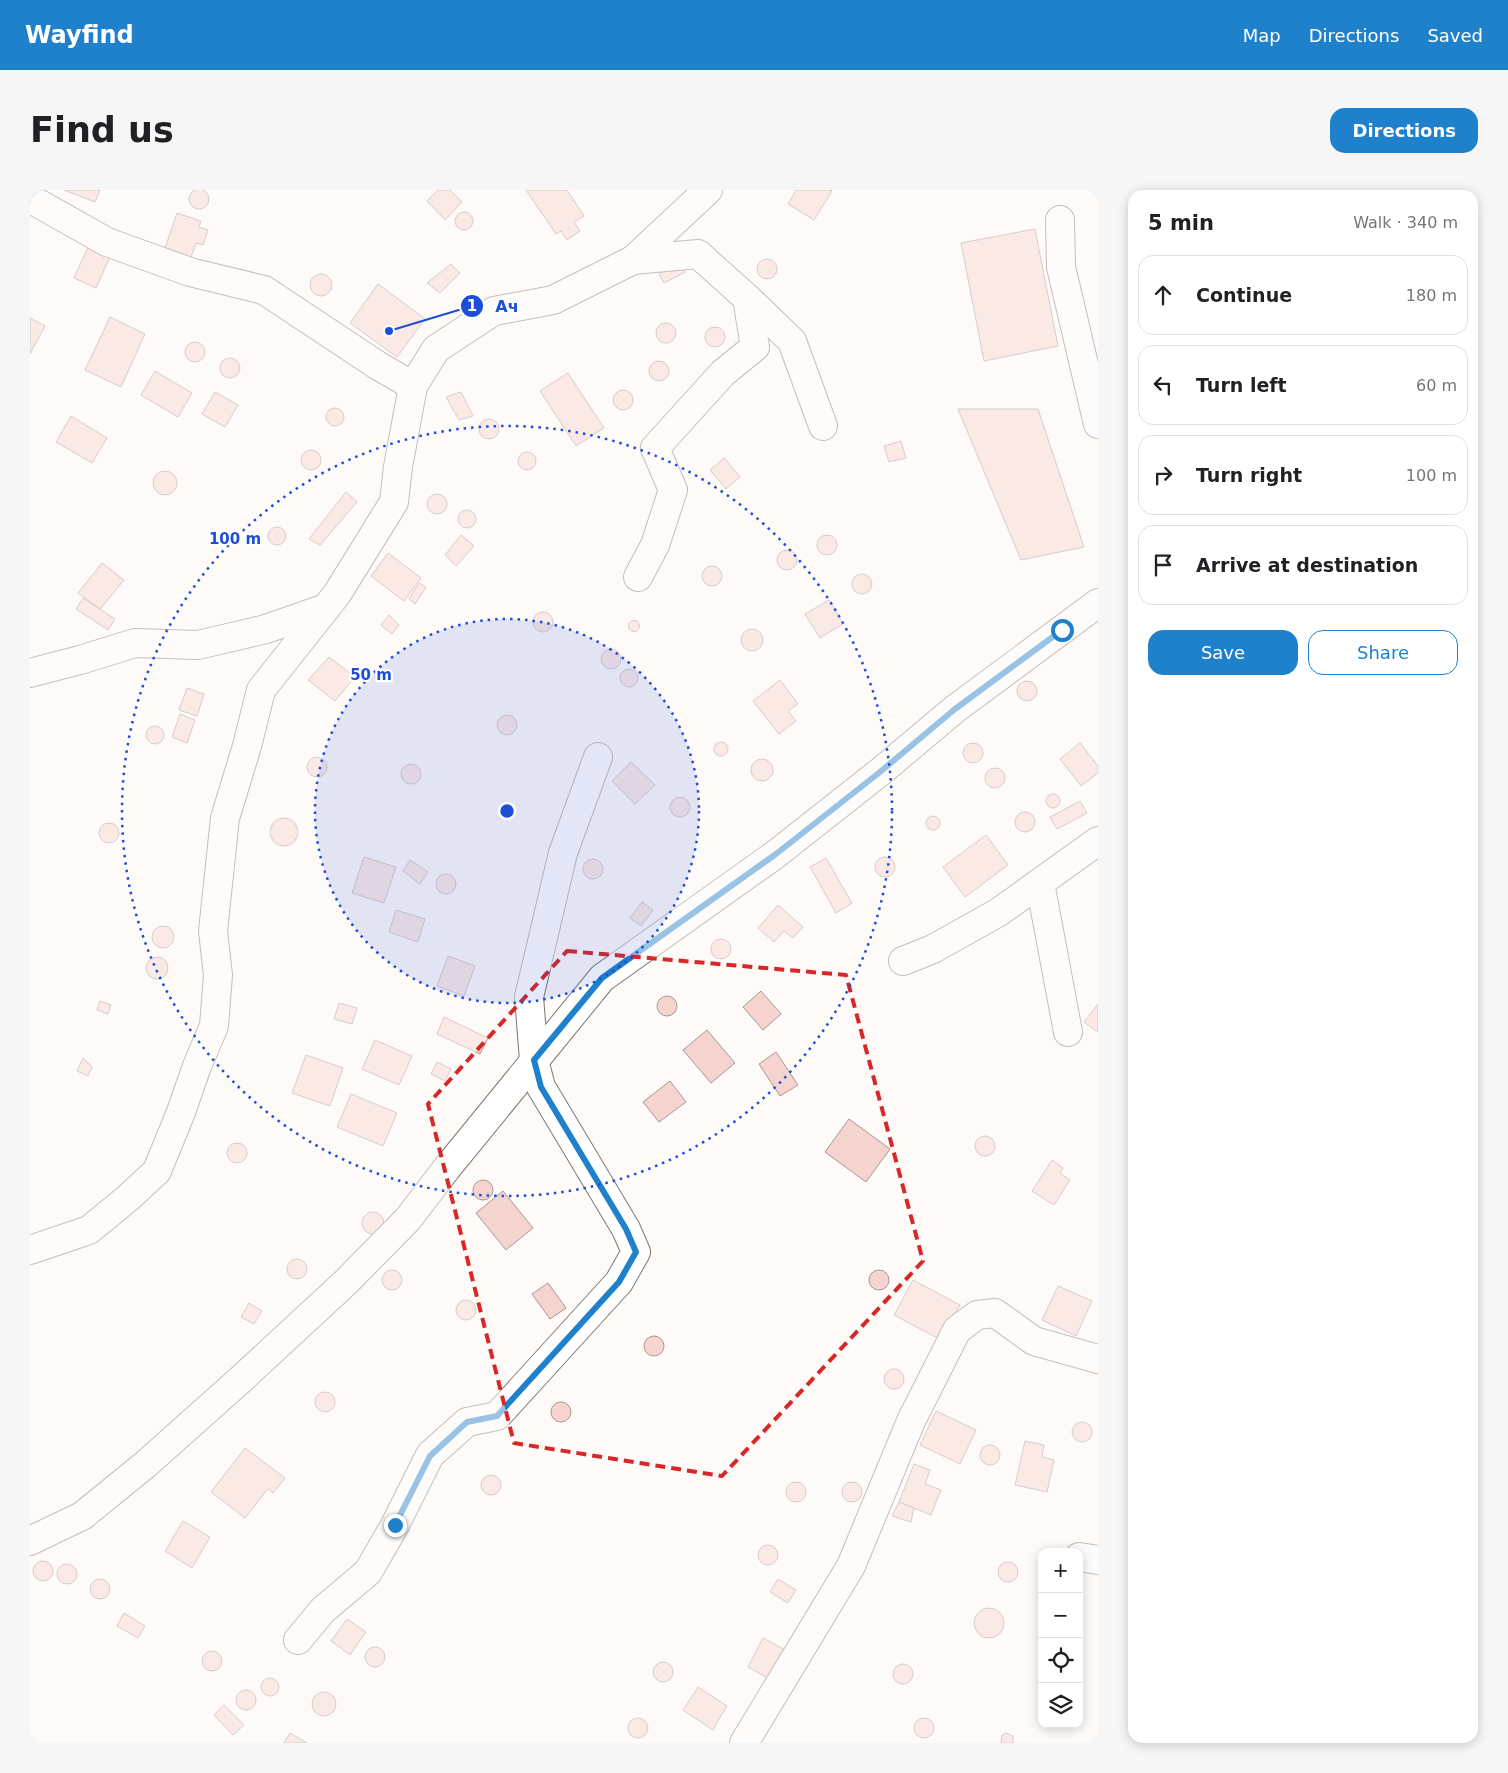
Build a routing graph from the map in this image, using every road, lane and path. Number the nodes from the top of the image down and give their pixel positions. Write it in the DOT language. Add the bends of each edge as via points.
graph roads {
  1 [pos="708,190"];
  2 [pos="30,197"];
  3 [pos="1060,220"];
  4 [pos="633,260"];
  5 [pos="747,298"];
  6 [pos="413,386"];
  7 [pos="1098,424"];
  8 [pos="823,426"];
  9 [pos="638,577"];
  10 [pos="1098,603"];
  11 [pos="326,608"];
  12 [pos="30,673"];
  13 [pos="598,757"];
  14 [pos="1098,841"];
  15 [pos="1040,883"];
  16 [pos="903,961"];
  17 [pos="1068,1032"];
  18 [pos="534,1060"];
  19 [pos="30,1250"];
  20 [pos="1098,1359"];
  21 [pos="30,1542"];
  22 [pos="1083,1558"];
  23 [pos="1098,1560"];
  24 [pos="298,1640"];
  25 [pos="744,1743"];
  1 -- 4 [label="street"];
  2 -- 6 [label="street" via="107,242 190,272 264,290"];
  3 -- 7 [label="street" via="1061,267"];
  4 -- 5 [label="street" via="698,254"];
  4 -- 6 [label="street" via="554,300 494,311 436,350"];
  5 -- 8 [label="street" via="792,341"];
  5 -- 9 [label="street" via="754,347 724,372 654,448 673,490 655,545"];
  6 -- 11 [label="street" via="394,502"];
  10 -- 18 [label="street" via="955,709 776,854 602,978"];
  11 -- 12 [label="street" via="266,629 198,645 135,643"];
  11 -- 19 [label="street" via="261,690 225,818 213,931 218,975 214,1026 157,1171 89,1230"];
  13 -- 18 [label="street" via="563,853 529,997"];
  14 -- 15 [label="street"];
  15 -- 16 [label="street" via="1000,912 934,949"];
  15 -- 17 [label="street"];
  18 -- 21 [label="street" via="408,1220 346,1282 146,1464 82,1516"];
  18 -- 24 [label="street" via="541,1087 626,1229 636,1252 619,1282 497,1416 467,1422 430,1456 368,1572 323,1610"];
  20 -- 25 [label="street" via="1034,1341 995,1313 977,1315 957,1330 912,1421 850,1566"];
  22 -- 23 [label="street"];
}
